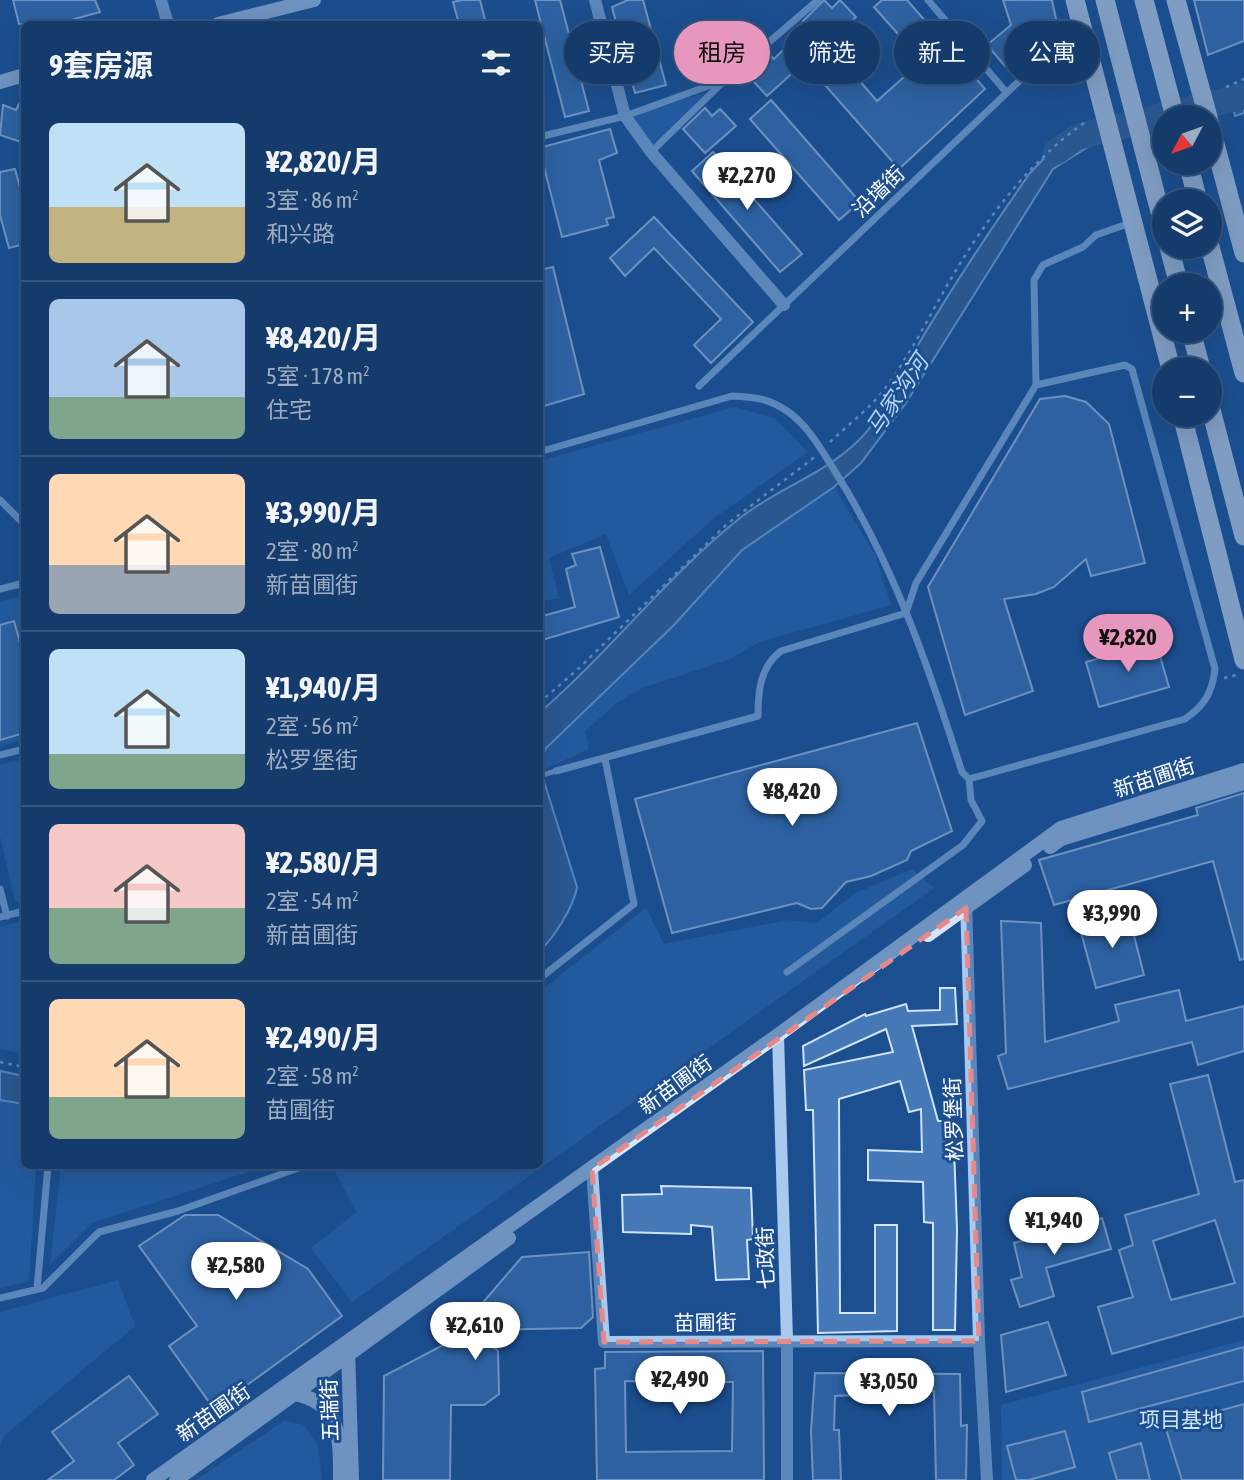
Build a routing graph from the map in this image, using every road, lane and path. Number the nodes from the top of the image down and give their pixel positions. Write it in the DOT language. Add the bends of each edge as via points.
graph roads {
  1 [pos="161,0"];
  2 [pos="314,0"];
  3 [pos="595,0"];
  4 [pos="818,0"];
  5 [pos="929,0"];
  6 [pos="1075,0"];
  7 [pos="1105,0"];
  8 [pos="1144,0"];
  9 [pos="1176,0"];
  10 [pos="167,21"];
  11 [pos="230,21"];
  12 [pos="1081,21"];
  13 [pos="770,41"];
  14 [pos="21,76"];
  15 [pos="1244,79"];
  16 [pos="0,82"];
  17 [pos="712,84"];
  18 [pos="721,84"];
  19 [pos="1015,84"];
  20 [pos="1098,84"];
  21 [pos="1226,87"];
  22 [pos="1006,92"];
  23 [pos="1172,105"];
  24 [pos="1205,105"];
  25 [pos="625,116"];
  26 [pos="1084,123"];
  27 [pos="543,136"];
  28 [pos="651,152"];
  29 [pos="1222,169"];
  30 [pos="1154,189"];
  31 [pos="1134,222"];
  32 [pos="1243,247"];
  33 [pos="1213,259"];
  34 [pos="784,305"];
  35 [pos="1168,357"];
  36 [pos="1244,373"];
  37 [pos="1036,385"];
  38 [pos="699,386"];
  39 [pos="1185,427"];
  40 [pos="1216,427"];
  41 [pos="827,445"];
  42 [pos="543,451"];
  43 [pos="818,454"];
  44 [pos="0,500"];
  45 [pos="21,521"];
  46 [pos="1244,536"];
  47 [pos="21,584"];
  48 [pos="0,589"];
  49 [pos="906,613"];
  50 [pos="1244,660"];
  51 [pos="1244,673"];
  52 [pos="1220,679"];
  53 [pos="543,700"];
  54 [pos="21,750"];
  55 [pos="0,755"];
  56 [pos="605,759"];
  57 [pos="1244,770"];
  58 [pos="556,771"];
  59 [pos="543,775"];
  60 [pos="969,779"];
  61 [pos="1244,783"];
  62 [pos="0,889"];
  63 [pos="966,901"];
  64 [pos="21,912"];
  65 [pos="3,916"];
  66 [pos="787,972"];
  67 [pos="543,976"];
  68 [pos="778,1039"];
  69 [pos="0,1062"];
  70 [pos="21,1066"];
  71 [pos="48,1169"];
  72 [pos="296,1169"];
  73 [pos="592,1173"];
  74 [pos="37,1289"];
  75 [pos="0,1298"];
  76 [pos="348,1339"];
  77 [pos="787,1340"];
  78 [pos="979,1341"];
  79 [pos="349,1354"];
  80 [pos="295,1394"];
  81 [pos="153,1480"];
  82 [pos="176,1480"];
  83 [pos="340,1480"];
  84 [pos="352,1480"];
  85 [pos="787,1480"];
  86 [pos="987,1480"];
  1 -- 10 [label="street"];
  2 -- 11 [label="main road"];
  3 -- 25 [label="street"];
  4 -- 13 [label="street"];
  5 -- 22 [label="street"];
  6 -- 12 [label="highway"];
  7 -- 30 [label="highway"];
  8 -- 23 [label="highway"];
  9 -- 24 [label="highway"];
  14 -- 16 [label="main road"];
  15 -- 21 [label="path"];
  17 -- 25 [label="street"];
  18 -- 28 [label="street"];
  19 -- 22 [label="street, 沿墙街"];
  20 -- 31 [label="highway"];
  22 -- 34 [label="street, 沿墙街"];
  25 -- 27 [label="street"];
  25 -- 28 [label="street"];
  26 -- 41 [label="path" via="1019,182 962,260 882,393"];
  28 -- 34 [label="street"];
  29 -- 32 [label="highway"];
  31 -- 35 [label="highway"];
  31 -- 37 [label="street" via="1096,235 1083,247 1043,265 1034,280"];
  33 -- 36 [label="highway"];
  34 -- 38 [label="street, 沿墙街"];
  37 -- 49 [label="street" via="916,583"];
  37 -- 60 [label="street" via="1125,365 1132,369 1215,669 1213,688 1203,706 1185,719"];
  39 -- 50 [label="highway"];
  40 -- 46 [label="highway"];
  42 -- 49 [label="street" via="732,396 772,402 802,424 817,443 890,569"];
  43 -- 53 [label="path" via="727,524"];
  44 -- 45 [label="street"];
  47 -- 48 [label="street"];
  49 -- 56 [label="street" via="781,651 763,674 758,716"];
  49 -- 60 [label="street" via="962,772"];
  51 -- 52 [label="path"];
  54 -- 55 [label="street"];
  56 -- 58 [label="street"];
  56 -- 67 [label="street" via="634,904"];
  57 -- 63 [label="main road, 新苗圃街" via="1061,828"];
  58 -- 59 [label="lane"];
  60 -- 66 [label="street" via="971,800 982,821 963,845"];
  61 -- 63 [label="main road, 新苗圃街" via="1061,839"];
  62 -- 65 [label="street"];
  63 -- 68 [label="main road, 新苗圃街"];
  63 -- 78 [label="street, 松罗堡街"];
  64 -- 65 [label="street"];
  68 -- 73 [label="main road, 新苗圃街"];
  68 -- 77 [label="street, 七政街"];
  69 -- 70 [label="path"];
  71 -- 74 [label="street"];
  72 -- 74 [label="street" via="178,1211 99,1232"];
  73 -- 76 [label="main road, 新苗圃街"];
  73 -- 77 [label="street, 苗圃街" via="604,1342"];
  73 -- 79 [label="main road, 新苗圃街"];
  74 -- 75 [label="street"];
  76 -- 79 [label="main road, 五瑞街"];
  76 -- 81 [label="main road, 新苗圃街"];
  77 -- 78 [label="street, 苗圃街"];
  77 -- 85 [label="street, 七政街"];
  78 -- 86 [label="street, 松罗堡街"];
  79 -- 80 [label="main road, 新苗圃街"];
  79 -- 84 [label="main road, 五瑞街"];
  80 -- 82 [label="main road, 新苗圃街"];
  80 -- 83 [label="main road, 五瑞街" via="320,1403 335,1421"];
}
